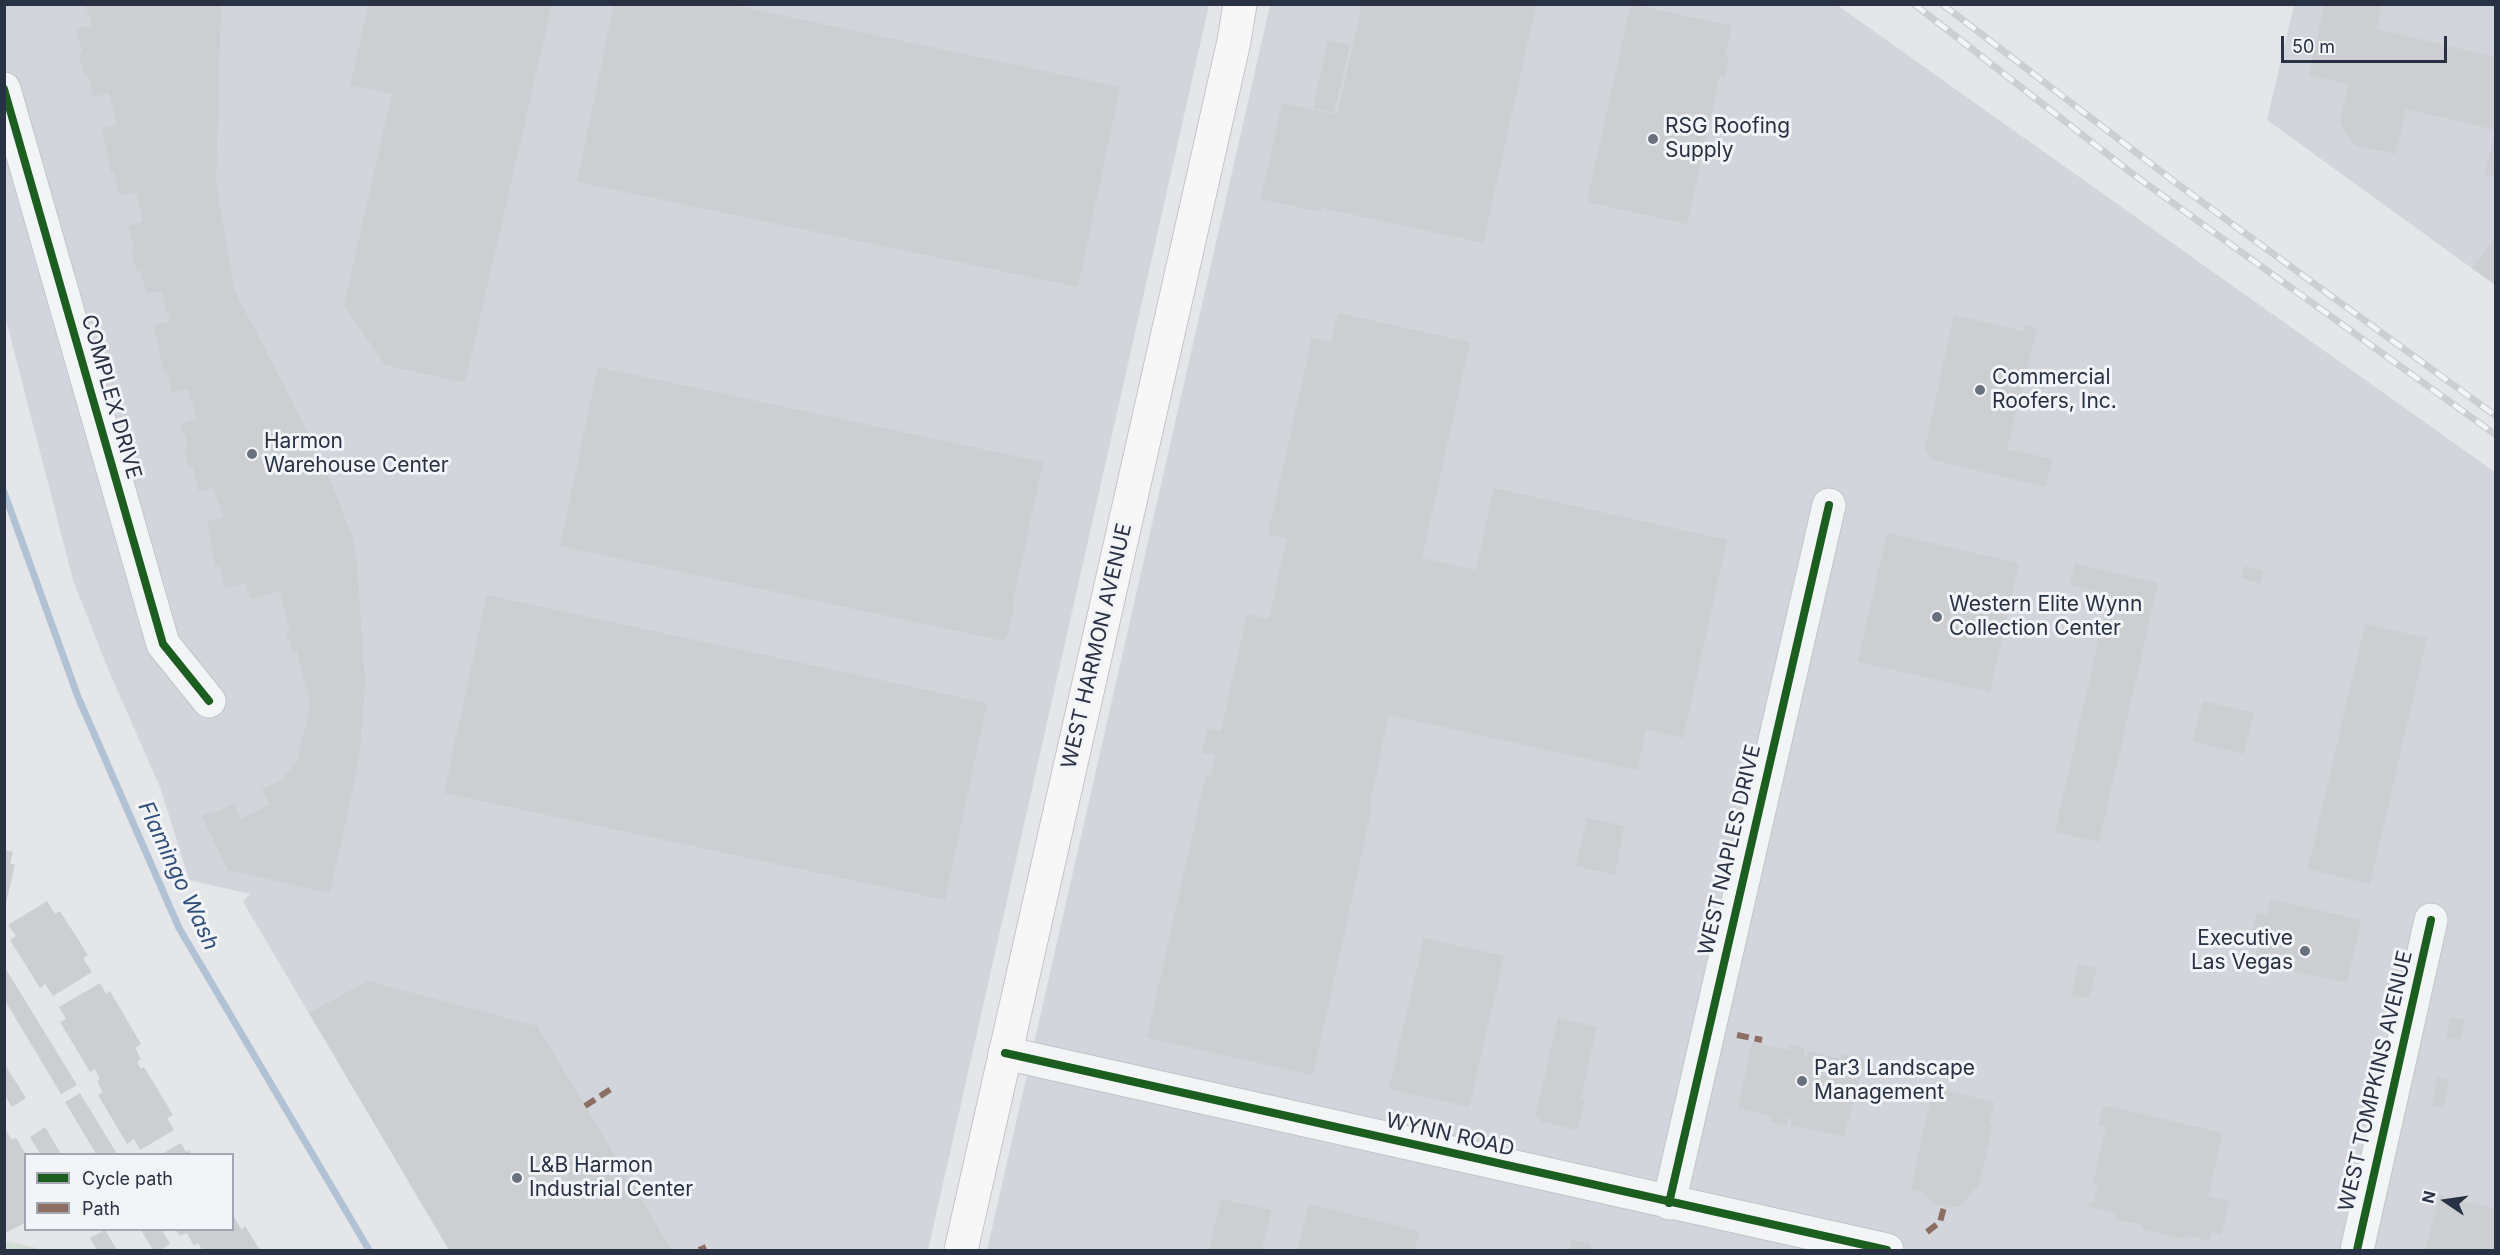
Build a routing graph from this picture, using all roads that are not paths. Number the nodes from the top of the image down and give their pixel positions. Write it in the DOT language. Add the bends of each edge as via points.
graph roads {
  1 [pos="1240,4"];
  2 [pos="1253,4"];
  3 [pos="1234,41"];
  4 [pos="4,89"];
  5 [pos="1829,505"];
  6 [pos="209,701"];
  7 [pos="2431,920"];
  8 [pos="1005,1053"];
  9 [pos="1669,1203"];
  10 [pos="961,1251"];
  11 [pos="1887,1251"];
  12 [pos="2356,1251"];
  1 -- 3 [label="main road, WEST HARMON AVENUE"];
  2 -- 3 [label="main road, WEST HARMON AVENUE"];
  3 -- 8 [label="main road, WEST HARMON AVENUE"];
  4 -- 6 [label="street, COMPLEX DRIVE" via="163,644"];
  5 -- 9 [label="street, WEST NAPLES DRIVE"];
  7 -- 12 [label="street, WEST TOMPKINS AVENUE"];
  8 -- 9 [label="street, WYNN ROAD"];
  8 -- 10 [label="main road, WEST HARMON AVENUE"];
  9 -- 11 [label="street, WYNN ROAD"];
}
